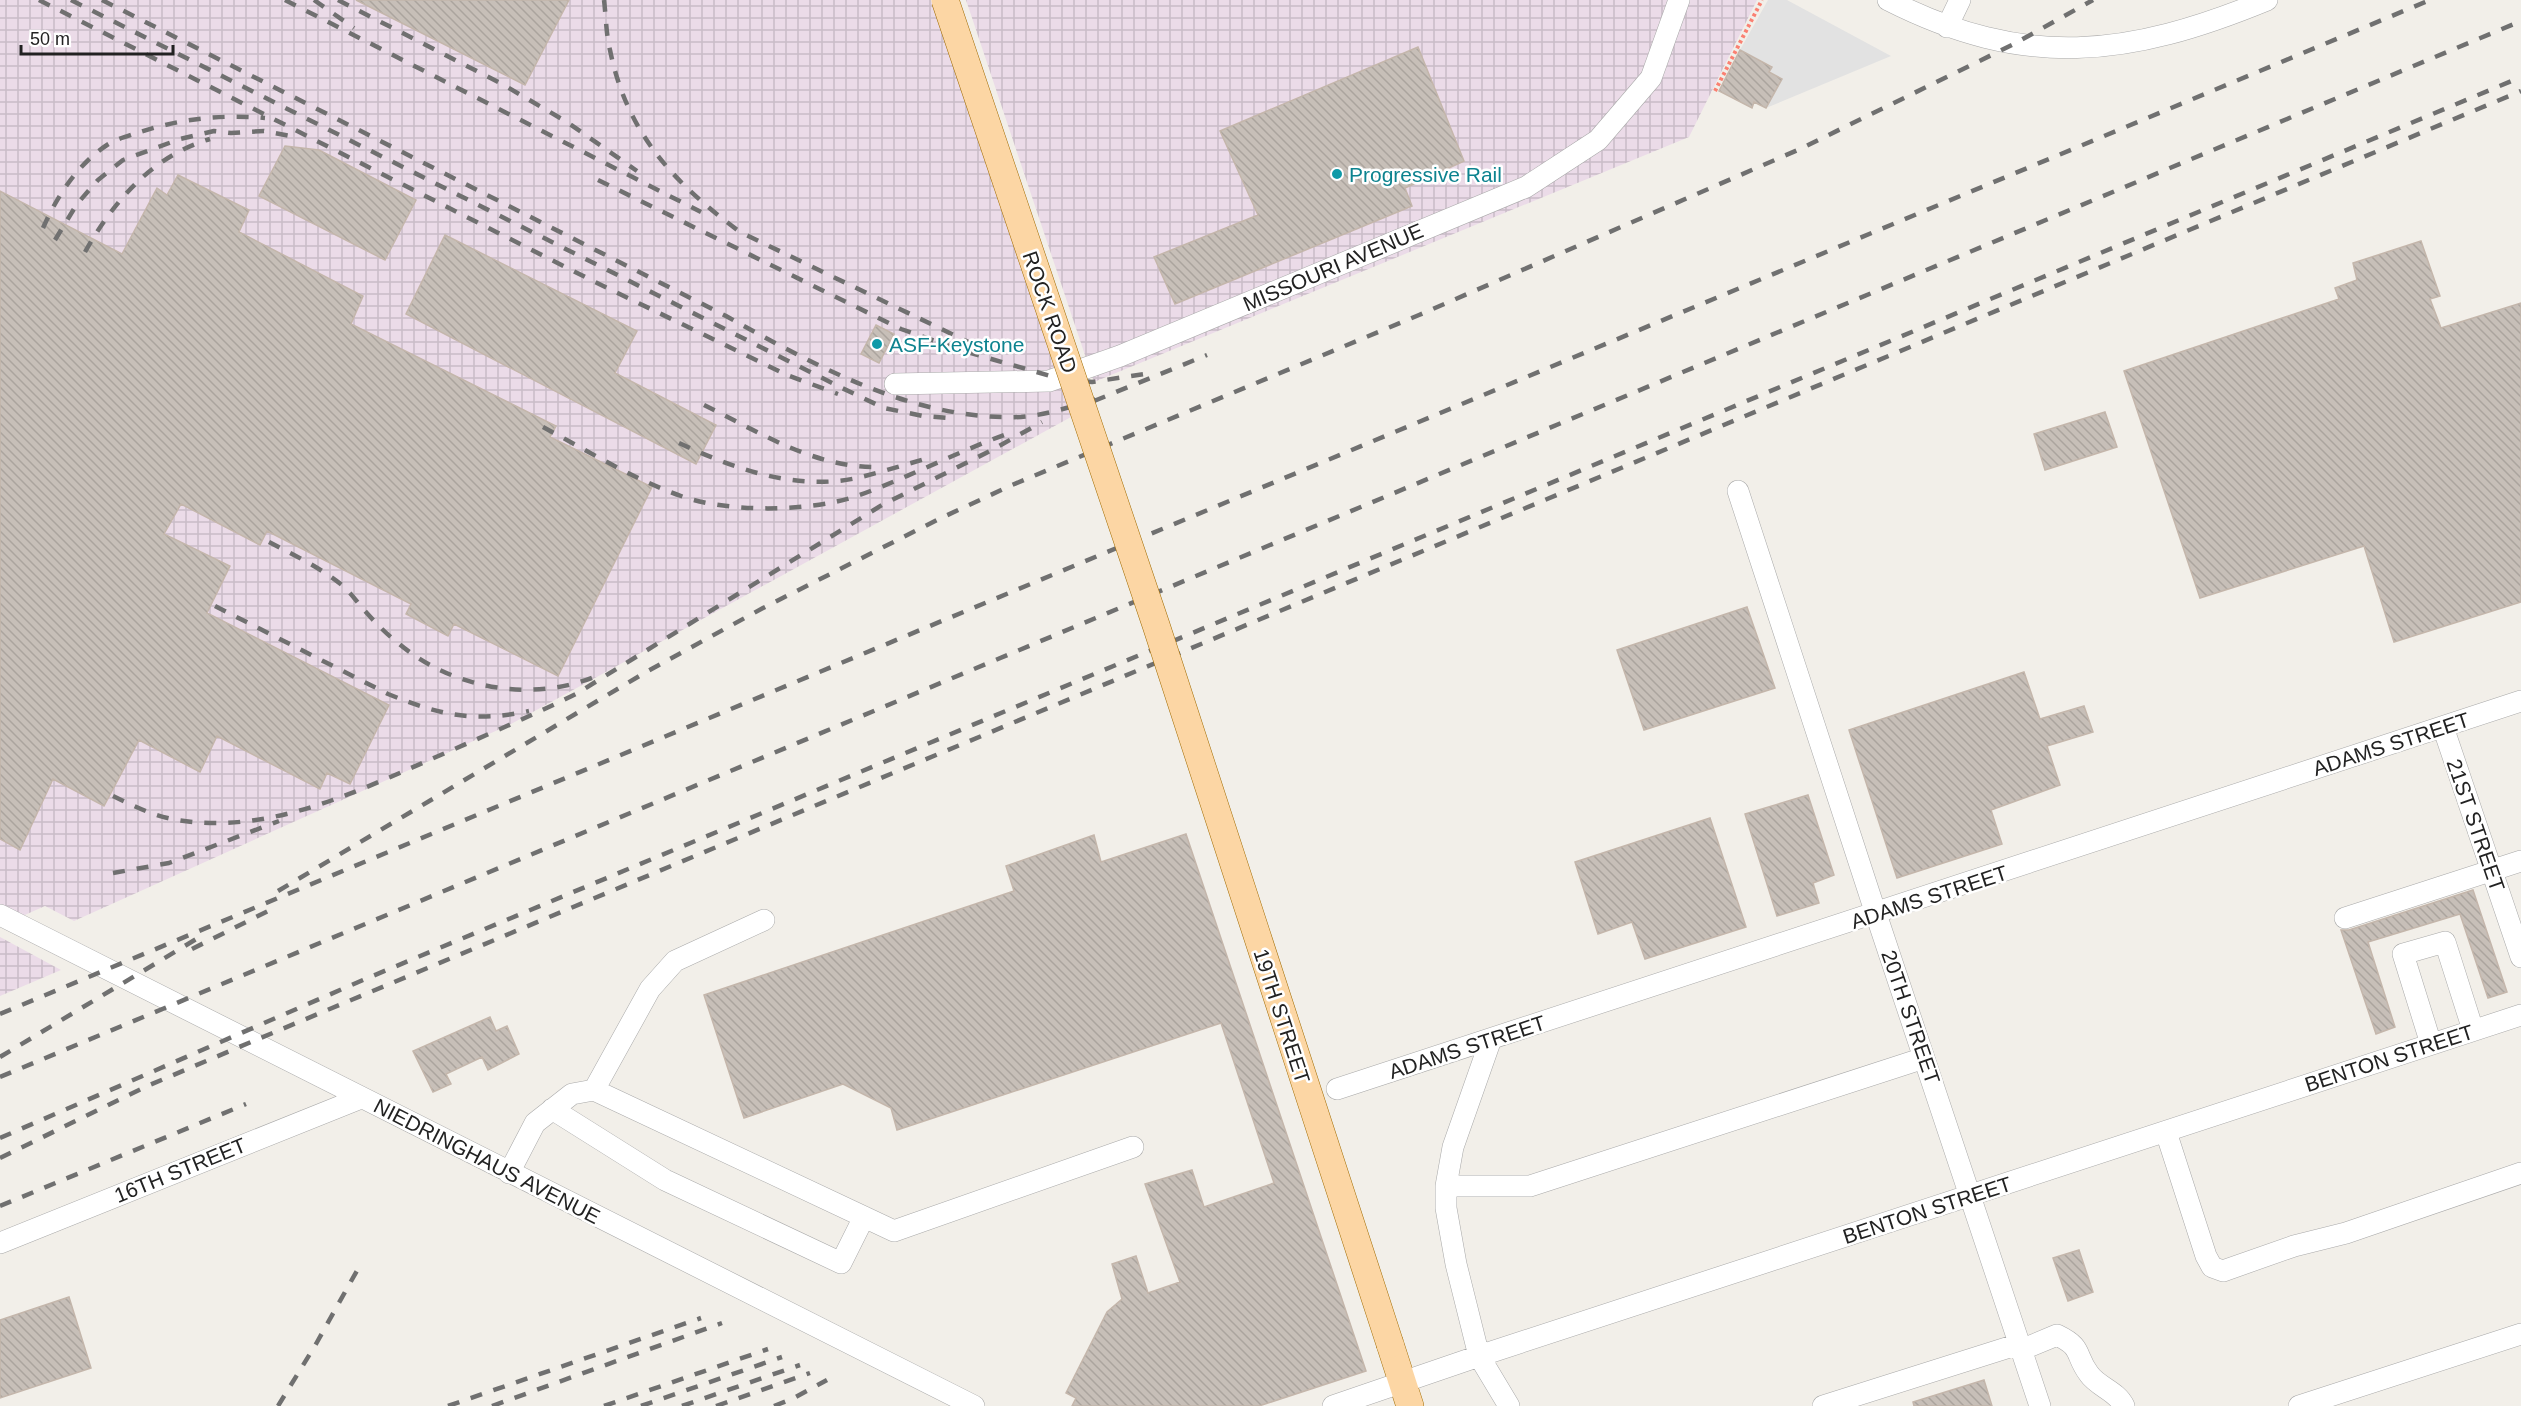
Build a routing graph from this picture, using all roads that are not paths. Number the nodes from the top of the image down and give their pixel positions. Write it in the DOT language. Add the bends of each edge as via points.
graph roads {
  1 [pos="945,0"];
  2 [pos="1680,0"];
  3 [pos="1888,0"];
  4 [pos="1960,0"];
  5 [pos="2267,0"];
  6 [pos="1947,27"];
  7 [pos="895,384"];
  8 [pos="1738,491"];
  9 [pos="1156,624"];
  10 [pos="2521,701"];
  11 [pos="2443,727"];
  12 [pos="2521,861"];
  13 [pos="2492,871"];
  14 [pos="1876,914"];
  15 [pos="0,915"];
  16 [pos="2345,918"];
  17 [pos="764,920"];
  18 [pos="2521,957"];
  19 [pos="2521,1015"];
  20 [pos="2473,1030"];
  21 [pos="1491,1039"];
  22 [pos="2431,1044"];
  23 [pos="1924,1058"];
  24 [pos="1337,1089"];
  25 [pos="594,1090"];
  26 [pos="361,1098"];
  27 [pos="552,1109"];
  28 [pos="2166,1132"];
  29 [pos="1133,1147"];
  30 [pos="509,1173"];
  31 [pos="2521,1173"];
  32 [pos="1446,1186"];
  33 [pos="1970,1196"];
  34 [pos="864,1216"];
  35 [pos="0,1243"];
  36 [pos="2521,1334"];
  37 [pos="2020,1347"];
  38 [pos="1479,1356"];
  39 [pos="1406,1394"];
  40 [pos="974,1406"];
  41 [pos="1333,1406"];
  42 [pos="1509,1406"];
  43 [pos="1823,1406"];
  44 [pos="2040,1406"];
  45 [pos="2124,1406"];
  46 [pos="2299,1406"];
  1 -- 9 [label="main road, ROCK ROAD, bridge"];
  2 -- 7 [label="street, MISSOURI AVENUE" via="1651,78 1598,141 1526,187 1120,356 1050,381"];
  3 -- 6 [label="street"];
  4 -- 6 [label="street"];
  5 -- 6 [label="street" via="2166,36 2112,47 2064,49 2014,44"];
  8 -- 14 [label="street, 20TH STREET"];
  9 -- 39 [label="main road, 19TH STREET, bridge"];
  10 -- 11 [label="street, ADAMS STREET"];
  11 -- 13 [label="street, 21ST STREET"];
  11 -- 14 [label="street, ADAMS STREET"];
  12 -- 13 [label="street"];
  13 -- 16 [label="street"];
  13 -- 18 [label="street, 21ST STREET"];
  14 -- 21 [label="street, ADAMS STREET"];
  14 -- 23 [label="street, 20TH STREET"];
  15 -- 26 [label="street, NIEDRINGHAUS AVENUE"];
  17 -- 25 [label="street" via="675,961 650,989"];
  19 -- 20 [label="street, BENTON STREET"];
  20 -- 22 [label="street, BENTON STREET"];
  20 -- 22 [label="street" via="2445,942 2403,954"];
  21 -- 24 [label="street, ADAMS STREET"];
  21 -- 32 [label="street" via="1453,1147"];
  22 -- 28 [label="street, BENTON STREET"];
  23 -- 32 [label="street" via="1530,1186"];
  23 -- 33 [label="street, 20TH STREET"];
  25 -- 27 [label="street" via="572,1094"];
  25 -- 34 [label="street"];
  26 -- 30 [label="street, NIEDRINGHAUS AVENUE"];
  26 -- 35 [label="street, 16TH STREET"];
  27 -- 30 [label="street" via="536,1124"];
  27 -- 34 [label="street" via="665,1180 841,1263"];
  28 -- 31 [label="street" via="2206,1256 2212,1267 2223,1271"];
  28 -- 33 [label="street, BENTON STREET"];
  29 -- 34 [label="street" via="894,1231"];
  30 -- 40 [label="street, NIEDRINGHAUS AVENUE"];
  32 -- 38 [label="street" via="1449,1231"];
  33 -- 37 [label="street, 20TH STREET"];
  33 -- 38 [label="street, BENTON STREET"];
  36 -- 46 [label="street"];
  37 -- 43 [label="street"];
  37 -- 44 [label="street, 20TH STREET"];
  37 -- 45 [label="street" via="2057,1335 2073,1343 2089,1375"];
  38 -- 39 [label="street, BENTON STREET"];
  38 -- 42 [label="street"];
  39 -- 41 [label="street, BENTON STREET"];
}
